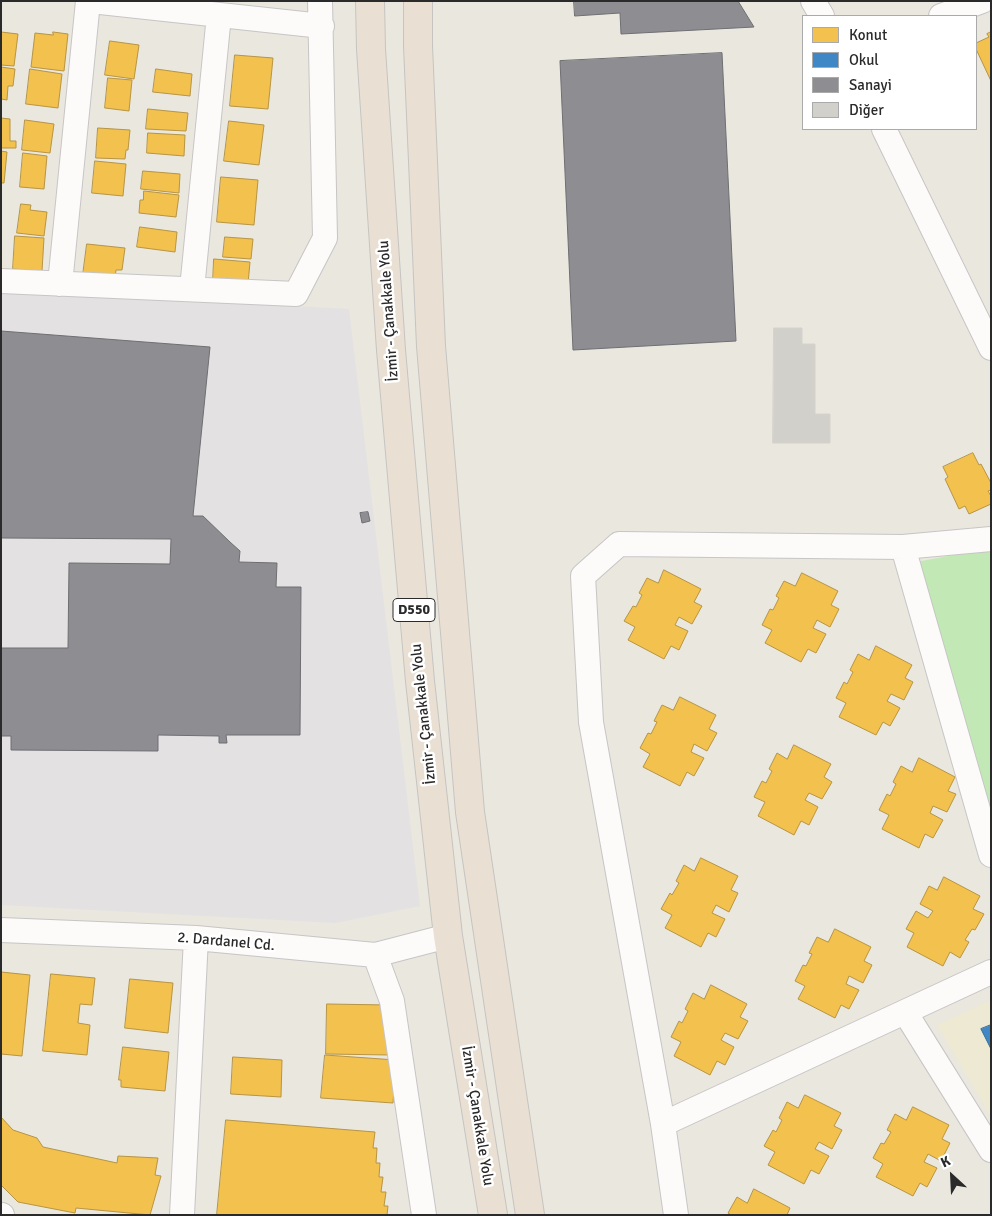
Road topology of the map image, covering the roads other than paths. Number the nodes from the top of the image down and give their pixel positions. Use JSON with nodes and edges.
{"nodes":[{"id":1,"x":89,"y":1,"type":"edge"},
{"id":2,"x":320,"y":1,"type":"edge"},
{"id":3,"x":370,"y":1,"type":"edge"},
{"id":4,"x":418,"y":1,"type":"edge"},
{"id":5,"x":813,"y":1,"type":"edge"},
{"id":6,"x":982,"y":1,"type":"edge"},
{"id":7,"x":219,"y":15,"type":"junction"},
{"id":8,"x":821,"y":15,"type":"edge"},
{"id":9,"x":944,"y":15,"type":"edge"},
{"id":10,"x":322,"y":26,"type":"junction"},
{"id":11,"x":884,"y":130,"type":"edge"},
{"id":12,"x":1,"y":281,"type":"edge"},
{"id":13,"x":60,"y":284,"type":"junction"},
{"id":14,"x":192,"y":289,"type":"junction"},
{"id":15,"x":991,"y":348,"type":"edge"},
{"id":16,"x":991,"y":538,"type":"edge"},
{"id":17,"x":903,"y":546,"type":"junction"},
{"id":18,"x":991,"y":855,"type":"edge"},
{"id":19,"x":1,"y":930,"type":"edge"},
{"id":20,"x":448,"y":936,"type":"junction"},
{"id":21,"x":196,"y":938,"type":"junction"},
{"id":22,"x":375,"y":955,"type":"junction"},
{"id":23,"x":991,"y":972,"type":"edge"},
{"id":24,"x":905,"y":1012,"type":"junction"},
{"id":25,"x":663,"y":1124,"type":"junction"},
{"id":26,"x":991,"y":1150,"type":"edge"},
{"id":27,"x":182,"y":1215,"type":"edge"},
{"id":28,"x":424,"y":1215,"type":"edge"},
{"id":29,"x":493,"y":1215,"type":"edge"},
{"id":30,"x":530,"y":1215,"type":"edge"},
{"id":31,"x":676,"y":1215,"type":"edge"}],
"edges":[{"from":1,"to":7,"type":"street"},
{"from":1,"to":13,"type":"street"},
{"from":2,"to":10,"type":"street"},
{"from":3,"to":20,"type":"highway","name":"İzmir - Çanakkale Yolu","number":"D550"},
{"from":4,"to":30,"type":"highway","number":"D550"},
{"from":5,"to":8,"type":"street"},
{"from":6,"to":9,"type":"street"},
{"from":7,"to":10,"type":"street"},
{"from":7,"to":14,"type":"street"},
{"from":10,"to":14,"type":"street"},
{"from":11,"to":15,"type":"street"},
{"from":12,"to":13,"type":"street"},
{"from":13,"to":14,"type":"street"},
{"from":16,"to":17,"type":"street"},
{"from":17,"to":18,"type":"street"},
{"from":17,"to":25,"type":"street"},
{"from":19,"to":21,"type":"street","name":"2. Dardanel Cd."},
{"from":20,"to":22,"type":"street","name":"2. Dardanel Cd."},
{"from":20,"to":29,"type":"highway","name":"İzmir - Çanakkale Yolu","number":"D550"},
{"from":21,"to":22,"type":"street","name":"2. Dardanel Cd."},
{"from":21,"to":27,"type":"street"},
{"from":22,"to":28,"type":"street"},
{"from":23,"to":24,"type":"street"},
{"from":24,"to":25,"type":"street"},
{"from":24,"to":26,"type":"street"},
{"from":25,"to":31,"type":"street"}]}
